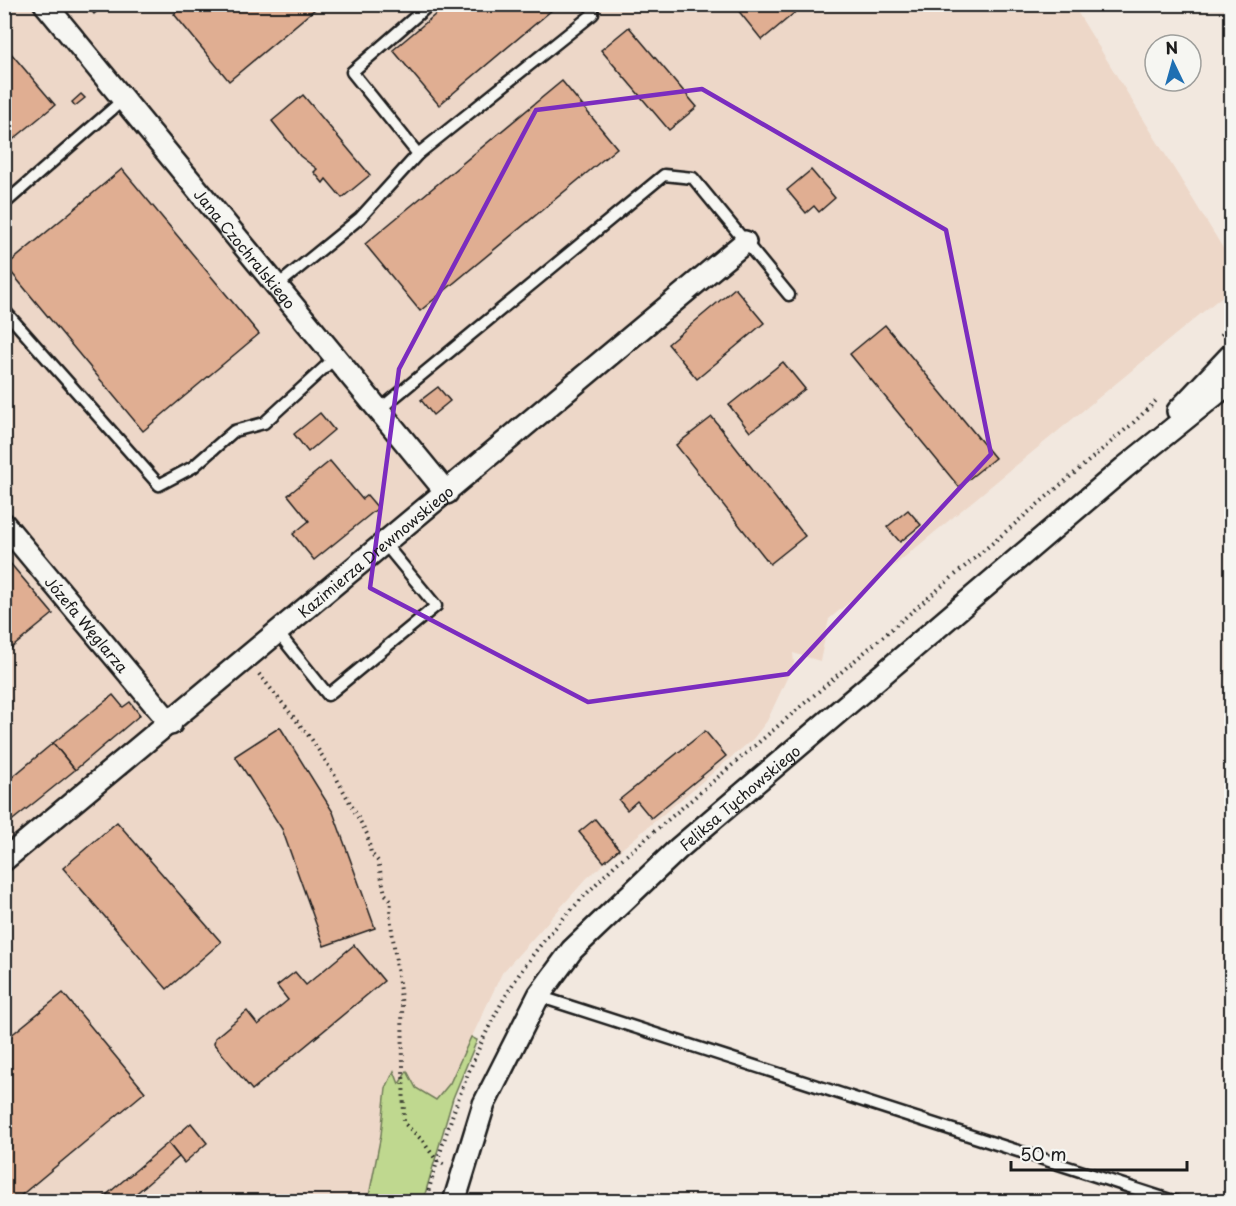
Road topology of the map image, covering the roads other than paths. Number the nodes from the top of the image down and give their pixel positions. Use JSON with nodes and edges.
{"nodes":[{"id":1,"x":45,"y":4,"type":"edge"},
{"id":2,"x":430,"y":4,"type":"edge"},
{"id":3,"x":591,"y":4,"type":"edge"},
{"id":4,"x":124,"y":99,"type":"junction"},
{"id":5,"x":418,"y":154,"type":"junction"},
{"id":6,"x":4,"y":204,"type":"edge"},
{"id":7,"x":745,"y":242,"type":"junction"},
{"id":8,"x":278,"y":285,"type":"junction"},
{"id":9,"x":789,"y":295,"type":"dead end"},
{"id":10,"x":4,"y":310,"type":"edge"},
{"id":11,"x":1232,"y":354,"type":"edge"},
{"id":12,"x":336,"y":357,"type":"junction"},
{"id":13,"x":1232,"y":381,"type":"edge"},
{"id":14,"x":379,"y":410,"type":"junction"},
{"id":15,"x":1124,"y":468,"type":"junction"},
{"id":16,"x":447,"y":493,"type":"junction"},
{"id":17,"x":4,"y":524,"type":"edge"},
{"id":18,"x":385,"y":544,"type":"junction"},
{"id":19,"x":279,"y":634,"type":"junction"},
{"id":20,"x":171,"y":724,"type":"junction"},
{"id":21,"x":4,"y":860,"type":"edge"},
{"id":22,"x":538,"y":996,"type":"junction"},
{"id":23,"x":454,"y":1202,"type":"edge"},
{"id":24,"x":1176,"y":1202,"type":"edge"}],
"edges":[{"from":1,"to":4,"type":"street","name":"Jana Czochralskiego"},
{"from":2,"to":5,"type":"lane"},
{"from":3,"to":5,"type":"lane"},
{"from":4,"to":6,"type":"lane"},
{"from":4,"to":8,"type":"street","name":"Jana Czochralskiego"},
{"from":5,"to":8,"type":"lane"},
{"from":7,"to":9,"type":"lane"},
{"from":7,"to":14,"type":"lane"},
{"from":7,"to":16,"type":"street","name":"Kazimierza Drewnowskiego"},
{"from":8,"to":12,"type":"street","name":"Jana Czochralskiego"},
{"from":10,"to":12,"type":"lane"},
{"from":11,"to":15,"type":"street","name":"Feliksa Tychowskiego"},
{"from":12,"to":14,"type":"street","name":"Jana Czochralskiego"},
{"from":13,"to":15,"type":"street","name":"Feliksa Tychowskiego"},
{"from":14,"to":16,"type":"street","name":"Jana Czochralskiego"},
{"from":15,"to":22,"type":"street","name":"Feliksa Tychowskiego"},
{"from":16,"to":18,"type":"street","name":"Kazimierza Drewnowskiego"},
{"from":17,"to":20,"type":"street","name":"Józefa Węglarza"},
{"from":18,"to":19,"type":"street","name":"Kazimierza Drewnowskiego"},
{"from":18,"to":19,"type":"lane"},
{"from":19,"to":20,"type":"street","name":"Kazimierza Drewnowskiego"},
{"from":20,"to":21,"type":"street","name":"Kazimierza Drewnowskiego"},
{"from":22,"to":23,"type":"street","name":"Feliksa Tychowskiego"},
{"from":22,"to":24,"type":"lane"}]}
